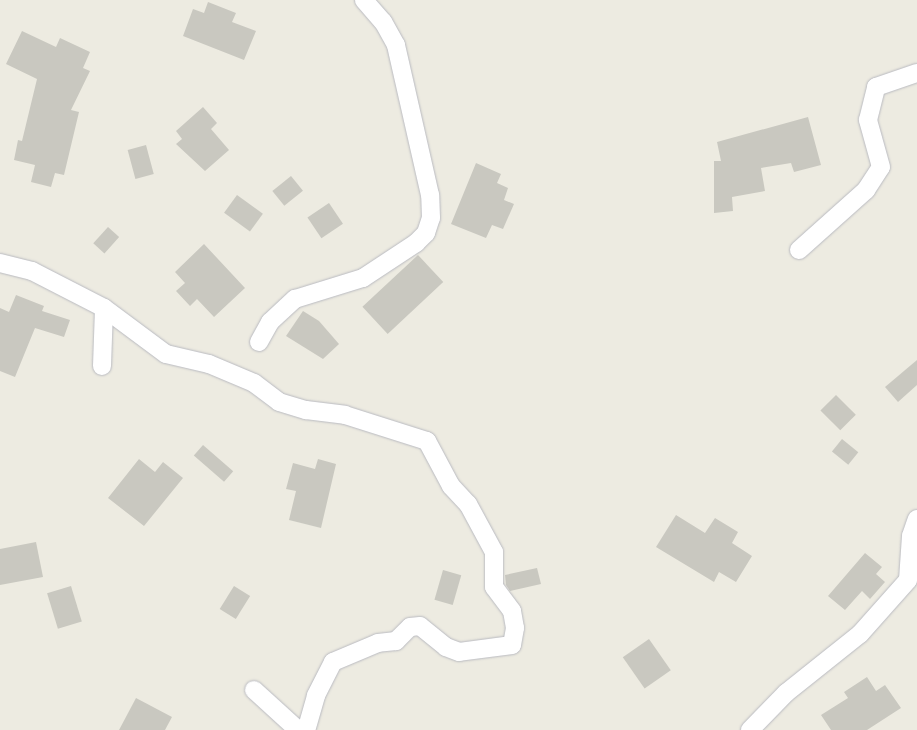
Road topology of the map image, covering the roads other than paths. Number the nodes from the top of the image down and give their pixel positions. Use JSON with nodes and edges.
{"nodes":[{"id":1,"x":364,"y":0,"type":"edge"},
{"id":2,"x":917,"y":72,"type":"edge"},
{"id":3,"x":798,"y":250,"type":"dead end"},
{"id":4,"x":0,"y":263,"type":"edge"},
{"id":5,"x":104,"y":308,"type":"junction"},
{"id":6,"x":259,"y":342,"type":"dead end"},
{"id":7,"x":102,"y":366,"type":"dead end"},
{"id":8,"x":917,"y":519,"type":"edge"},
{"id":9,"x":254,"y":690,"type":"dead end"},
{"id":10,"x":298,"y":730,"type":"edge"},
{"id":11,"x":306,"y":730,"type":"edge"},
{"id":12,"x":750,"y":730,"type":"edge"}],
"edges":[{"from":1,"to":6,"type":"street"},
{"from":2,"to":3,"type":"street"},
{"from":4,"to":5,"type":"street"},
{"from":5,"to":7,"type":"street"},
{"from":5,"to":11,"type":"street"},
{"from":8,"to":12,"type":"street"},
{"from":9,"to":10,"type":"street"}]}
